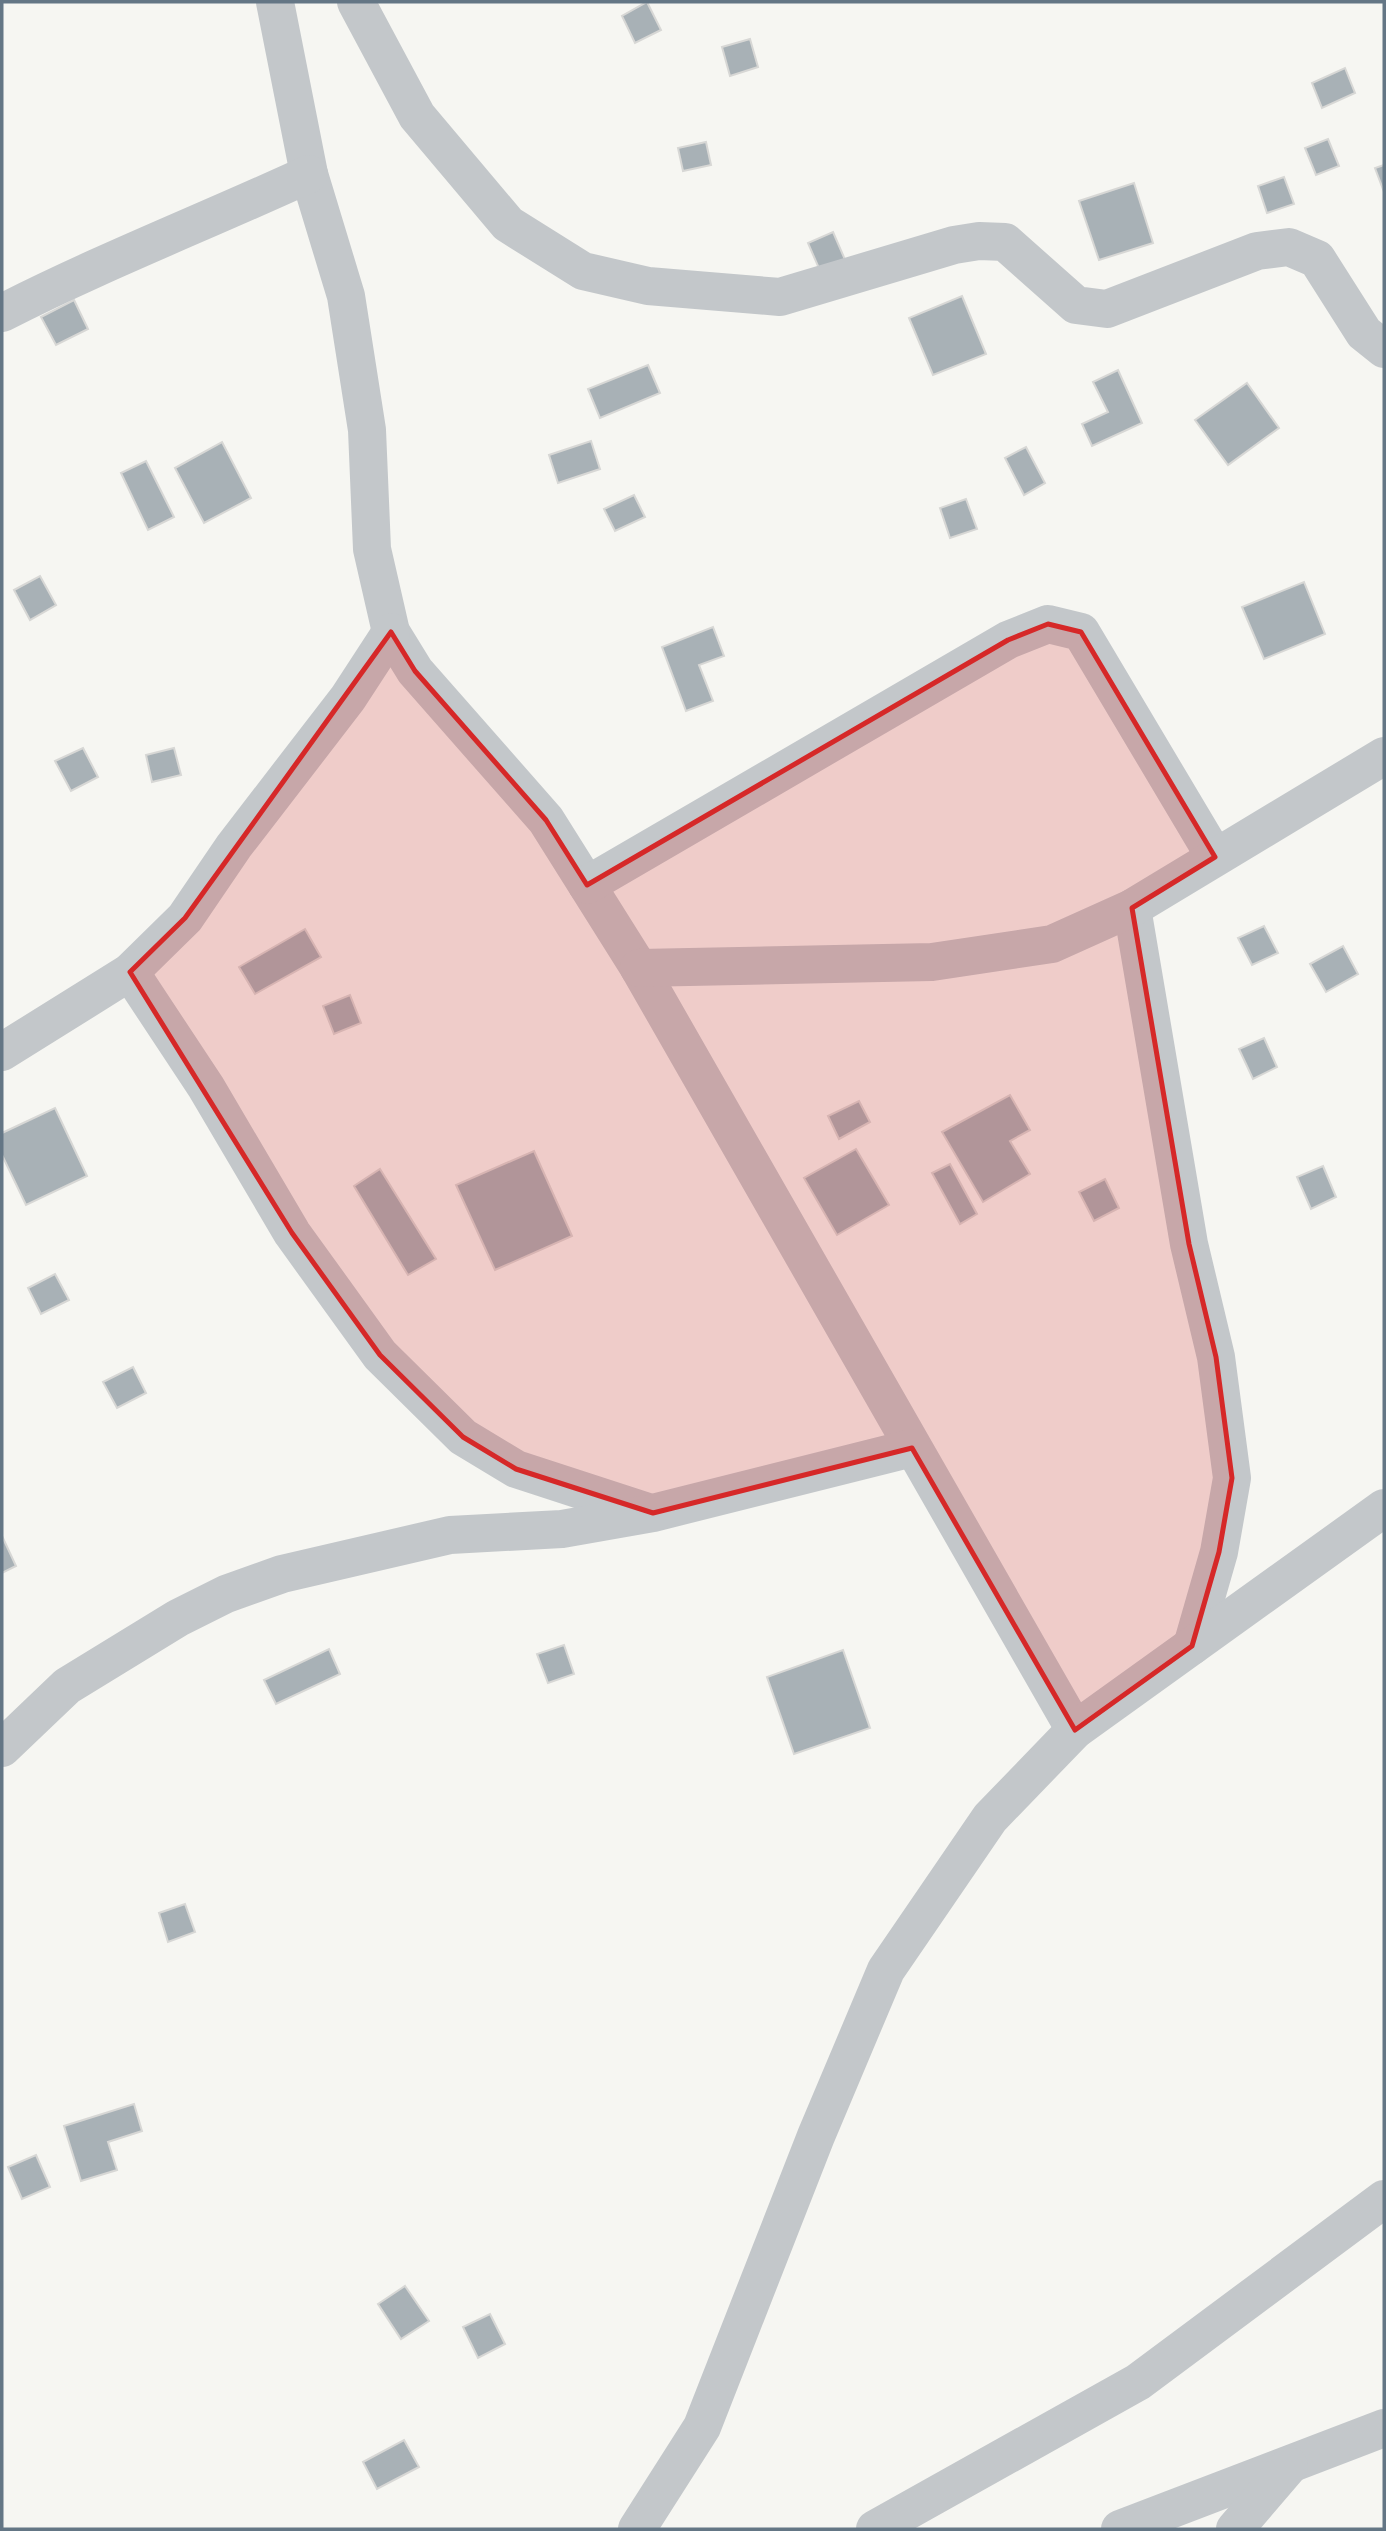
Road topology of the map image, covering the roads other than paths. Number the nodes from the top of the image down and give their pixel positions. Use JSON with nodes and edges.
{"nodes":[{"id":1,"x":275,"y":2,"type":"edge"},
{"id":2,"x":356,"y":2,"type":"edge"},
{"id":3,"x":309,"y":174,"type":"junction"},
{"id":4,"x":2,"y":313,"type":"edge"},
{"id":5,"x":1384,"y":349,"type":"edge"},
{"id":6,"x":391,"y":632,"type":"junction"},
{"id":7,"x":1384,"y":756,"type":"edge"},
{"id":8,"x":1215,"y":857,"type":"junction"},
{"id":9,"x":587,"y":885,"type":"junction"},
{"id":10,"x":1132,"y":908,"type":"junction"},
{"id":11,"x":639,"y":968,"type":"junction"},
{"id":12,"x":130,"y":972,"type":"junction"},
{"id":13,"x":2,"y":1052,"type":"edge"},
{"id":14,"x":912,"y":1448,"type":"junction"},
{"id":15,"x":1384,"y":1508,"type":"edge"},
{"id":16,"x":653,"y":1513,"type":"junction"},
{"id":17,"x":1192,"y":1646,"type":"junction"},
{"id":18,"x":1075,"y":1731,"type":"junction"},
{"id":19,"x":2,"y":1748,"type":"edge"},
{"id":20,"x":1384,"y":2199,"type":"edge"},
{"id":21,"x":1384,"y":2428,"type":"edge"},
{"id":22,"x":1293,"y":2461,"type":"junction"},
{"id":23,"x":638,"y":2529,"type":"edge"},
{"id":24,"x":875,"y":2529,"type":"edge"},
{"id":25,"x":1120,"y":2529,"type":"edge"},
{"id":26,"x":1235,"y":2529,"type":"edge"}],
"edges":[{"from":1,"to":3,"type":"street"},
{"from":2,"to":5,"type":"street"},
{"from":3,"to":4,"type":"street"},
{"from":3,"to":6,"type":"street"},
{"from":6,"to":9,"type":"street"},
{"from":6,"to":12,"type":"street"},
{"from":7,"to":8,"type":"street"},
{"from":8,"to":9,"type":"street"},
{"from":8,"to":10,"type":"street"},
{"from":9,"to":11,"type":"street"},
{"from":10,"to":11,"type":"street"},
{"from":10,"to":17,"type":"street"},
{"from":11,"to":14,"type":"street"},
{"from":12,"to":13,"type":"street"},
{"from":12,"to":16,"type":"street"},
{"from":14,"to":16,"type":"street"},
{"from":14,"to":18,"type":"street"},
{"from":15,"to":17,"type":"street"},
{"from":16,"to":19,"type":"street"},
{"from":17,"to":18,"type":"street"},
{"from":18,"to":23,"type":"street"},
{"from":20,"to":24,"type":"street"},
{"from":21,"to":22,"type":"street"},
{"from":22,"to":25,"type":"street"},
{"from":22,"to":26,"type":"street"}]}
